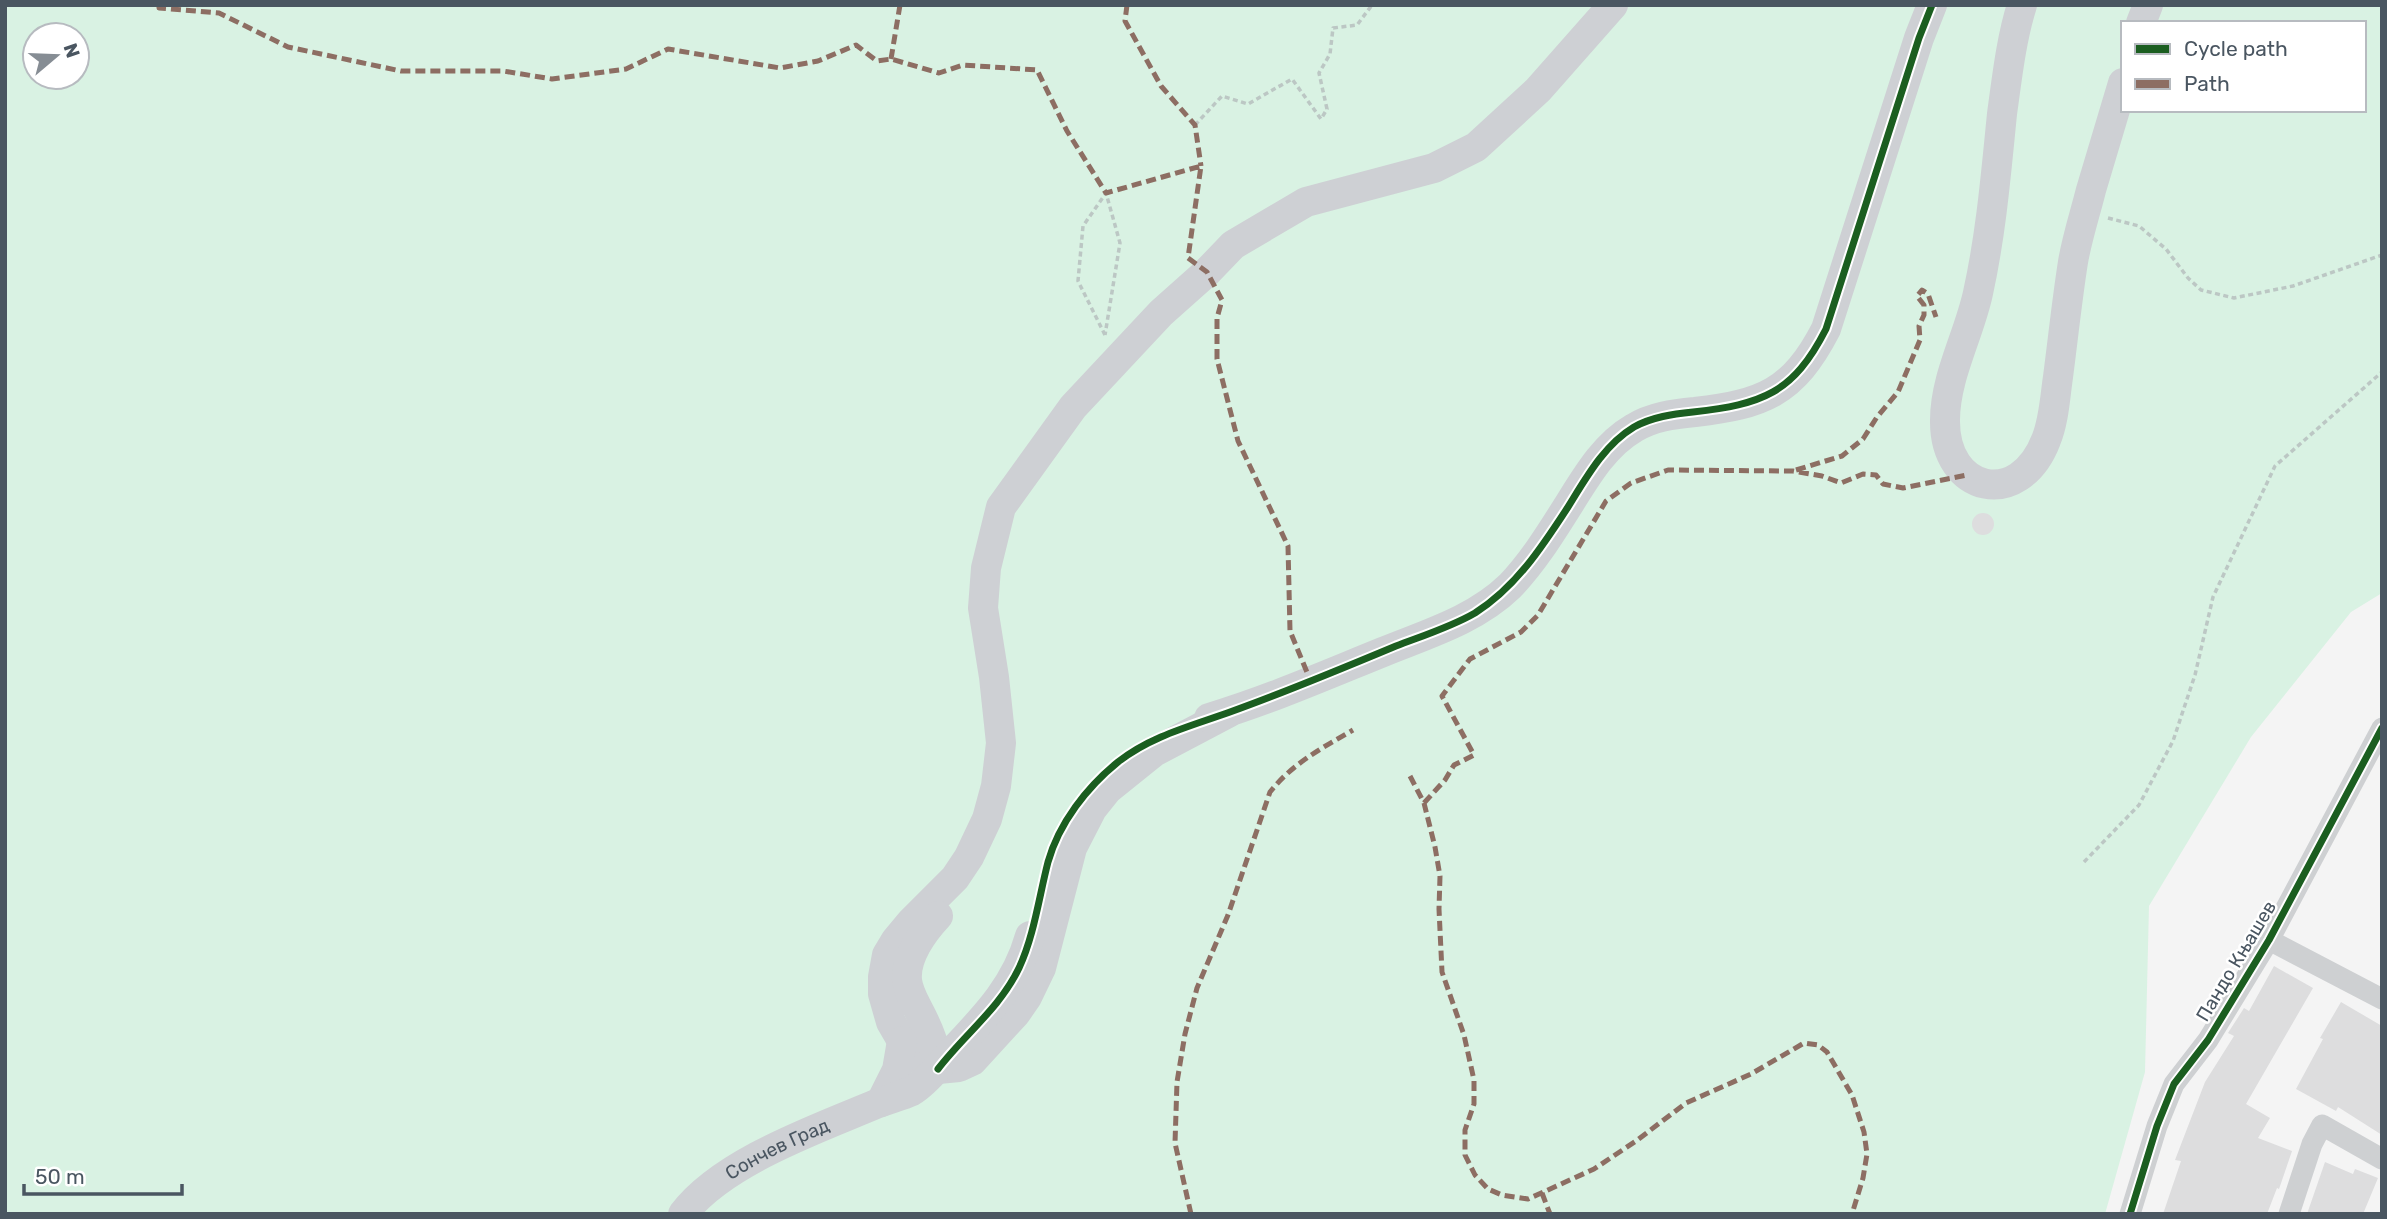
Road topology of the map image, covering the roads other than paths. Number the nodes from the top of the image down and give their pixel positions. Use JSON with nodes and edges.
{"nodes":[{"id":1,"x":1613,"y":5,"type":"edge"},
{"id":2,"x":1932,"y":5,"type":"edge"},
{"id":3,"x":2022,"y":5,"type":"edge"},
{"id":4,"x":2121,"y":90,"type":"edge"},
{"id":5,"x":986,"y":568,"type":"junction"},
{"id":6,"x":1228,"y":713,"type":"junction"},
{"id":7,"x":2382,"y":728,"type":"edge"},
{"id":8,"x":2269,"y":940,"type":"junction"},
{"id":9,"x":2382,"y":999,"type":"edge"},
{"id":10,"x":915,"y":1002,"type":"junction"},
{"id":11,"x":984,"y":1016,"type":"junction"},
{"id":12,"x":902,"y":1041,"type":"junction"},
{"id":13,"x":938,"y":1069,"type":"junction"},
{"id":14,"x":881,"y":1102,"type":"junction"},
{"id":15,"x":2382,"y":1159,"type":"edge"},
{"id":16,"x":683,"y":1214,"type":"edge"},
{"id":17,"x":2130,"y":1214,"type":"edge"},
{"id":18,"x":2289,"y":1214,"type":"edge"}],
"edges":[{"from":1,"to":5,"type":"street"},
{"from":2,"to":6,"type":"street"},
{"from":3,"to":4,"type":"street"},
{"from":5,"to":10,"type":"street"},
{"from":5,"to":12,"type":"street"},
{"from":6,"to":11,"type":"street"},
{"from":6,"to":13,"type":"street"},
{"from":7,"to":8,"type":"street","name":"Пандо Књашев"},
{"from":8,"to":9,"type":"street"},
{"from":8,"to":17,"type":"street","name":"Пандо Књашев"},
{"from":10,"to":11,"type":"street"},
{"from":10,"to":13,"type":"street"},
{"from":11,"to":13,"type":"street"},
{"from":12,"to":13,"type":"street"},
{"from":12,"to":14,"type":"street"},
{"from":13,"to":14,"type":"street","name":"Сончев Град"},
{"from":14,"to":16,"type":"street","name":"Сончев Град"},
{"from":15,"to":18,"type":"street"}]}
